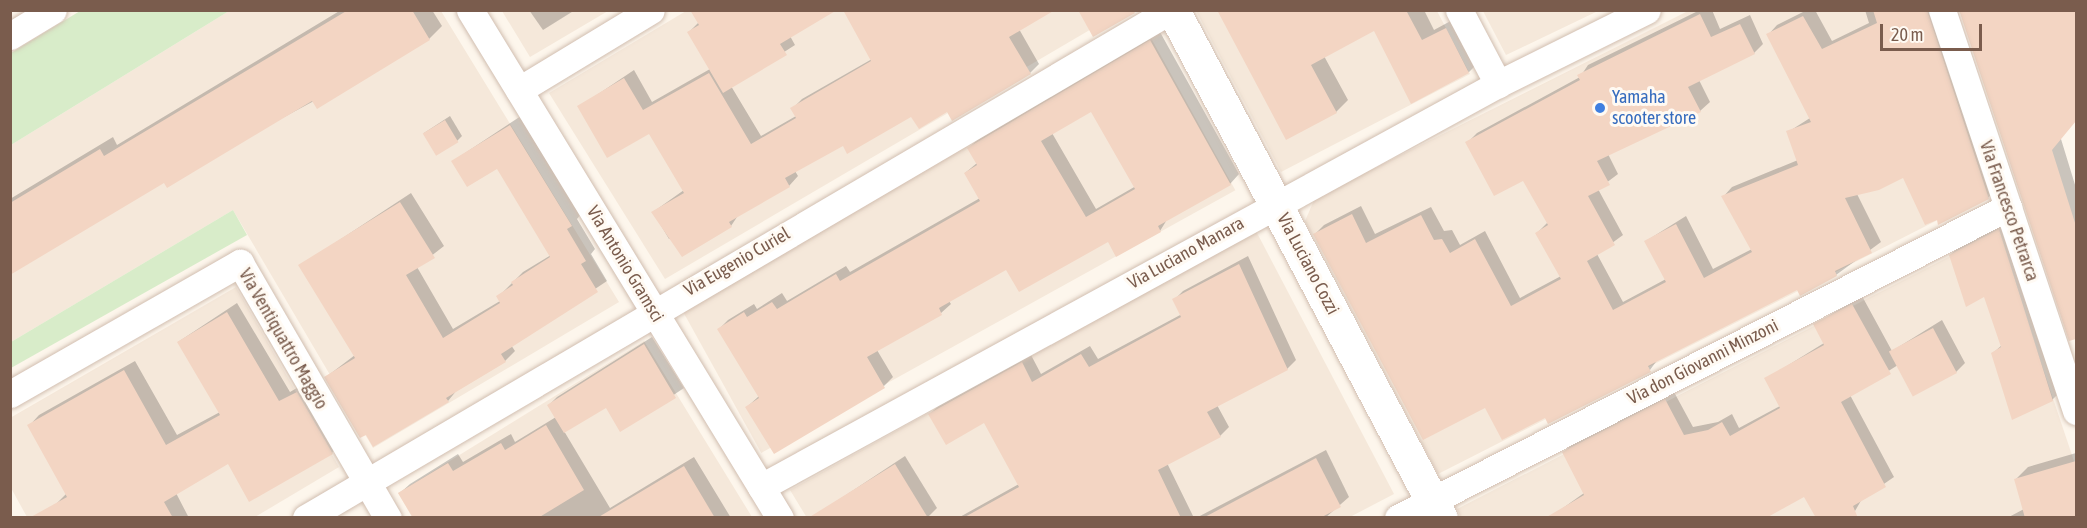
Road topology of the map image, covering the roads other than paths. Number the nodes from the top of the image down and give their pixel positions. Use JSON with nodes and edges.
{"nodes":[{"id":1,"x":53,"y":10,"type":"edge"},
{"id":2,"x":470,"y":10,"type":"edge"},
{"id":3,"x":651,"y":10,"type":"edge"},
{"id":4,"x":1172,"y":10,"type":"edge"},
{"id":5,"x":1459,"y":10,"type":"edge"},
{"id":6,"x":1647,"y":10,"type":"edge"},
{"id":7,"x":1942,"y":10,"type":"edge"},
{"id":8,"x":10,"y":36,"type":"edge"},
{"id":9,"x":1498,"y":84,"type":"junction"},
{"id":10,"x":519,"y":90,"type":"junction"},
{"id":11,"x":1276,"y":204,"type":"junction"},
{"id":12,"x":2008,"y":207,"type":"junction"},
{"id":13,"x":654,"y":311,"type":"junction"},
{"id":14,"x":10,"y":394,"type":"edge"},
{"id":15,"x":2076,"y":411,"type":"edge"},
{"id":16,"x":367,"y":482,"type":"junction"},
{"id":17,"x":761,"y":487,"type":"junction"},
{"id":18,"x":1437,"y":509,"type":"edge"},
{"id":19,"x":306,"y":518,"type":"edge"},
{"id":20,"x":388,"y":518,"type":"edge"},
{"id":21,"x":780,"y":518,"type":"edge"},
{"id":22,"x":1398,"y":518,"type":"edge"}],
"edges":[{"from":1,"to":8,"type":"street"},
{"from":2,"to":10,"type":"street","name":"Via Antonio Gramsci"},
{"from":3,"to":10,"type":"street"},
{"from":4,"to":11,"type":"street","name":"Via Luciano Cozzi"},
{"from":4,"to":13,"type":"street","name":"Via Eugenio Curiel"},
{"from":5,"to":9,"type":"street"},
{"from":6,"to":9,"type":"street","name":"Via Luciano Manara"},
{"from":7,"to":12,"type":"street","name":"Via Francesco Petrarca"},
{"from":9,"to":11,"type":"street","name":"Via Luciano Manara"},
{"from":10,"to":13,"type":"street","name":"Via Antonio Gramsci"},
{"from":11,"to":17,"type":"street","name":"Via Luciano Manara"},
{"from":11,"to":18,"type":"street","name":"Via Luciano Cozzi"},
{"from":12,"to":15,"type":"street","name":"Via Francesco Petrarca"},
{"from":12,"to":18,"type":"street","name":"Via don Giovanni Minzoni"},
{"from":13,"to":16,"type":"street","name":"Via Eugenio Curiel"},
{"from":13,"to":17,"type":"street","name":"Via Antonio Gramsci"},
{"from":14,"to":16,"type":"street","name":"Via Ventiquattro Maggio"},
{"from":16,"to":19,"type":"street","name":"Via Eugenio Curiel"},
{"from":16,"to":20,"type":"street","name":"Via Ventiquattro Maggio"},
{"from":17,"to":21,"type":"street","name":"Via Antonio Gramsci"},
{"from":18,"to":22,"type":"street","name":"Via don Giovanni Minzoni"}]}
